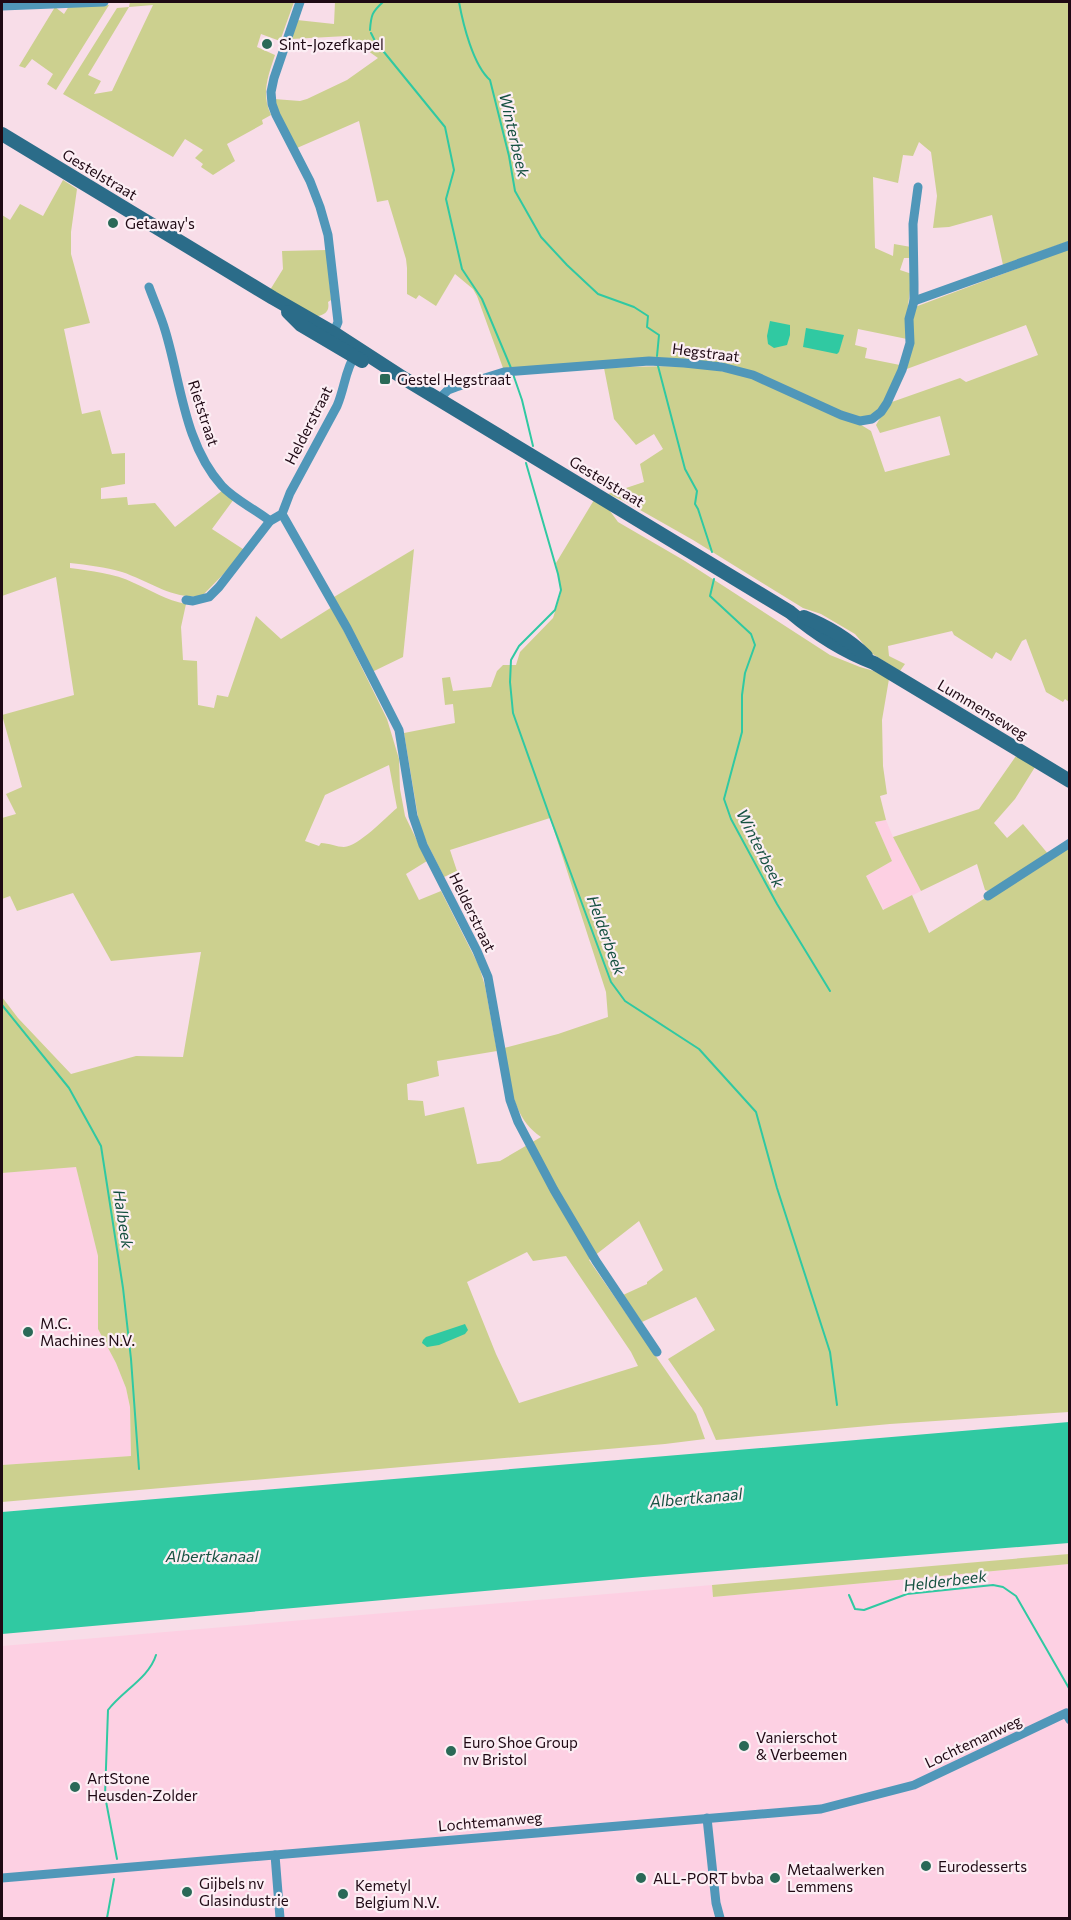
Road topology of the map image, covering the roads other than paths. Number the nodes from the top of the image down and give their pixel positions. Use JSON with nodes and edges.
{"nodes":[{"id":1,"x":104,"y":2,"type":"edge"},
{"id":2,"x":300,"y":2,"type":"edge"},
{"id":3,"x":2,"y":6,"type":"edge"},
{"id":4,"x":2,"y":134,"type":"edge"},
{"id":5,"x":918,"y":187,"type":"dead end"},
{"id":6,"x":1070,"y":245,"type":"edge"},
{"id":7,"x":149,"y":287,"type":"dead end"},
{"id":8,"x":914,"y":301,"type":"junction"},
{"id":9,"x":332,"y":337,"type":"junction"},
{"id":10,"x":357,"y":353,"type":"junction"},
{"id":11,"x":439,"y":399,"type":"junction"},
{"id":12,"x":282,"y":514,"type":"junction"},
{"id":13,"x":270,"y":521,"type":"junction"},
{"id":14,"x":186,"y":600,"type":"dead end"},
{"id":15,"x":877,"y":664,"type":"joint"},
{"id":16,"x":1070,"y":781,"type":"edge"},
{"id":17,"x":1070,"y":843,"type":"edge"},
{"id":18,"x":988,"y":896,"type":"dead end"},
{"id":19,"x":657,"y":1352,"type":"dead end"},
{"id":20,"x":1070,"y":1720,"type":"edge"},
{"id":21,"x":707,"y":1818,"type":"junction"},
{"id":22,"x":275,"y":1855,"type":"junction"},
{"id":23,"x":2,"y":1878,"type":"edge"},
{"id":24,"x":280,"y":1918,"type":"edge"},
{"id":25,"x":720,"y":1918,"type":"edge"}],
"edges":[{"from":1,"to":3,"type":"street"},
{"from":2,"to":9,"type":"street"},
{"from":4,"to":9,"type":"main road","name":"Gestelstraat"},
{"from":5,"to":8,"type":"street","name":"Hegstraat"},
{"from":6,"to":8,"type":"street"},
{"from":7,"to":13,"type":"street","name":"Rietstraat"},
{"from":8,"to":11,"type":"street","name":"Hegstraat"},
{"from":9,"to":10,"type":"main road","name":"Gestelstraat"},
{"from":10,"to":11,"type":"main road","name":"Gestelstraat"},
{"from":10,"to":12,"type":"street","name":"Helderstraat"},
{"from":11,"to":15,"type":"main road","name":"Gestelstraat"},
{"from":12,"to":13,"type":"street"},
{"from":12,"to":19,"type":"street","name":"Helderstraat"},
{"from":13,"to":14,"type":"street"},
{"from":15,"to":16,"type":"main road","name":"Lummenseweg"},
{"from":17,"to":18,"type":"street"},
{"from":20,"to":21,"type":"street","name":"Lochtemanweg"},
{"from":21,"to":22,"type":"street","name":"Lochtemanweg"},
{"from":21,"to":25,"type":"street"},
{"from":22,"to":23,"type":"street","name":"Lochtemanweg"},
{"from":22,"to":24,"type":"street"}]}
